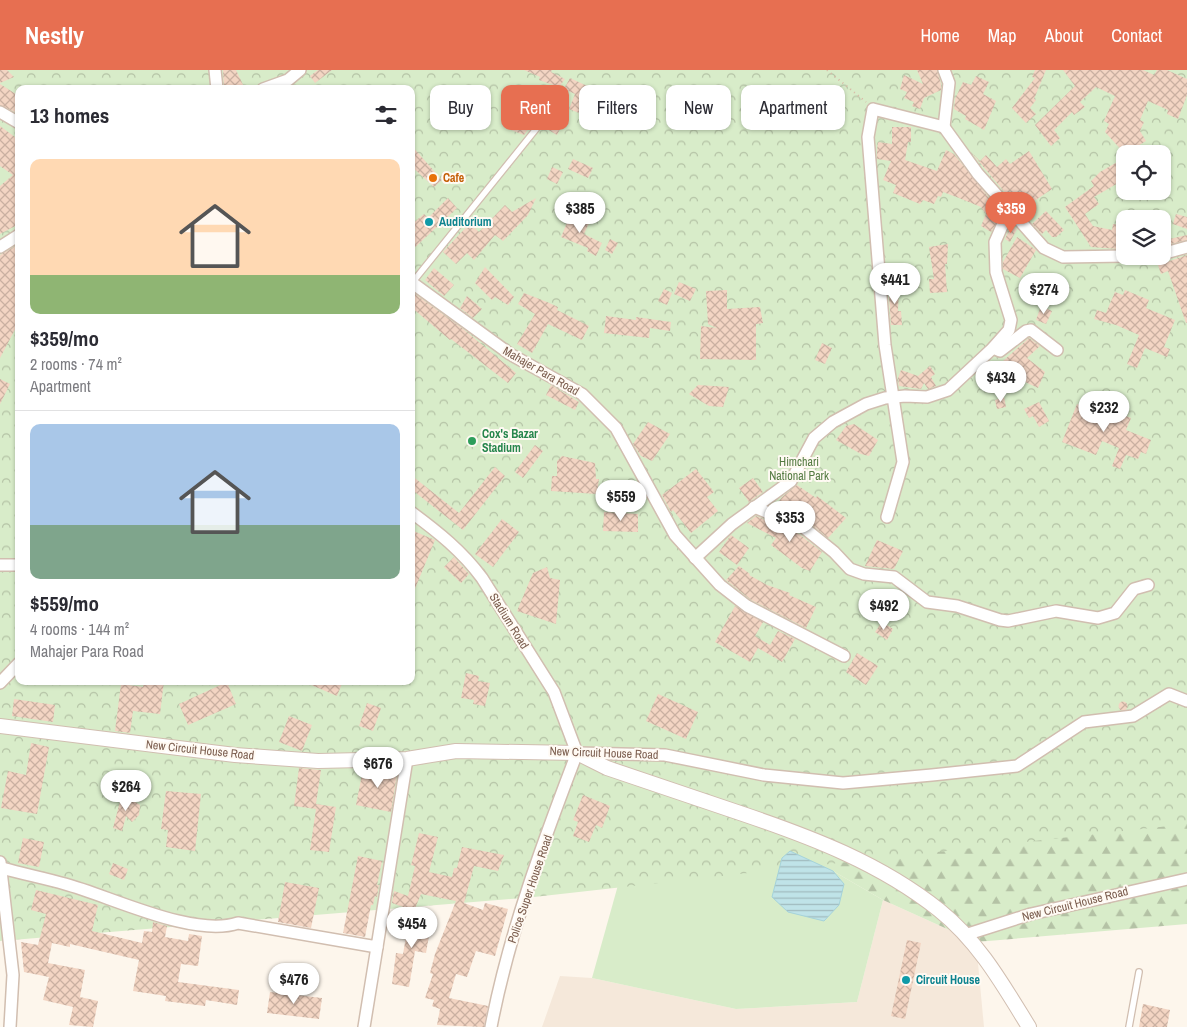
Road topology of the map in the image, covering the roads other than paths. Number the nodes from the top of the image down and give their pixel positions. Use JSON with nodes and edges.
{"nodes":[{"id":1,"x":215,"y":70,"type":"edge"},
{"id":2,"x":300,"y":70,"type":"edge"},
{"id":3,"x":944,"y":70,"type":"edge"},
{"id":4,"x":217,"y":85,"type":"edge"},
{"id":5,"x":274,"y":85,"type":"edge"},
{"id":6,"x":0,"y":112,"type":"edge"},
{"id":7,"x":15,"y":121,"type":"edge"},
{"id":8,"x":944,"y":127,"type":"junction"},
{"id":9,"x":535,"y":130,"type":"edge"},
{"id":10,"x":1013,"y":212,"type":"junction"},
{"id":11,"x":15,"y":238,"type":"edge"},
{"id":12,"x":0,"y":247,"type":"edge"},
{"id":13,"x":1187,"y":247,"type":"edge"},
{"id":14,"x":1171,"y":251,"type":"edge"},
{"id":15,"x":1116,"y":256,"type":"edge"},
{"id":16,"x":415,"y":278,"type":"edge"},
{"id":17,"x":415,"y":284,"type":"edge"},
{"id":18,"x":993,"y":348,"type":"junction"},
{"id":19,"x":1057,"y":350,"type":"dead end"},
{"id":20,"x":893,"y":396,"type":"junction"},
{"id":21,"x":754,"y":507,"type":"junction"},
{"id":22,"x":415,"y":515,"type":"edge"},
{"id":23,"x":887,"y":517,"type":"dead end"},
{"id":24,"x":696,"y":558,"type":"junction"},
{"id":25,"x":0,"y":565,"type":"edge"},
{"id":26,"x":15,"y":565,"type":"edge"},
{"id":27,"x":1148,"y":585,"type":"dead end"},
{"id":28,"x":844,"y":656,"type":"dead end"},
{"id":29,"x":15,"y":667,"type":"edge"},
{"id":30,"x":0,"y":683,"type":"edge"},
{"id":31,"x":1187,"y":701,"type":"edge"},
{"id":32,"x":0,"y":726,"type":"edge"},
{"id":33,"x":577,"y":753,"type":"junction"},
{"id":34,"x":407,"y":759,"type":"junction"},
{"id":35,"x":1,"y":871,"type":"edge"},
{"id":36,"x":1187,"y":879,"type":"edge"},
{"id":37,"x":965,"y":935,"type":"junction"},
{"id":38,"x":377,"y":947,"type":"junction"},
{"id":39,"x":1139,"y":972,"type":"dead end"},
{"id":40,"x":10,"y":1027,"type":"edge"},
{"id":41,"x":364,"y":1027,"type":"edge"},
{"id":42,"x":491,"y":1027,"type":"edge"},
{"id":43,"x":1029,"y":1027,"type":"edge"},
{"id":44,"x":1129,"y":1027,"type":"edge"}],
"edges":[{"from":1,"to":4,"type":"street"},
{"from":2,"to":5,"type":"street"},
{"from":3,"to":8,"type":"street"},
{"from":6,"to":7,"type":"street"},
{"from":8,"to":10,"type":"street"},
{"from":8,"to":20,"type":"street"},
{"from":9,"to":16,"type":"lane"},
{"from":10,"to":15,"type":"street"},
{"from":10,"to":18,"type":"street"},
{"from":11,"to":12,"type":"street"},
{"from":13,"to":14,"type":"street"},
{"from":17,"to":24,"type":"street","name":"Mahajer Para Road"},
{"from":18,"to":19,"type":"street"},
{"from":18,"to":20,"type":"street"},
{"from":20,"to":21,"type":"street"},
{"from":20,"to":23,"type":"street"},
{"from":21,"to":24,"type":"street"},
{"from":21,"to":27,"type":"street"},
{"from":22,"to":33,"type":"street","name":"Stadium Road"},
{"from":24,"to":28,"type":"street","name":"Mahajer Para Road"},
{"from":25,"to":26,"type":"street"},
{"from":29,"to":30,"type":"street"},
{"from":31,"to":33,"type":"street","name":"New Circuit House Road"},
{"from":32,"to":34,"type":"street","name":"New Circuit House Road"},
{"from":33,"to":34,"type":"street","name":"New Circuit House Road"},
{"from":33,"to":37,"type":"street"},
{"from":33,"to":42,"type":"street","name":"Police Super House Road"},
{"from":34,"to":38,"type":"street"},
{"from":35,"to":38,"type":"street"},
{"from":35,"to":40,"type":"street"},
{"from":36,"to":37,"type":"street","name":"New Circuit House Road"},
{"from":37,"to":43,"type":"street"},
{"from":38,"to":41,"type":"street"},
{"from":39,"to":44,"type":"lane"}]}
